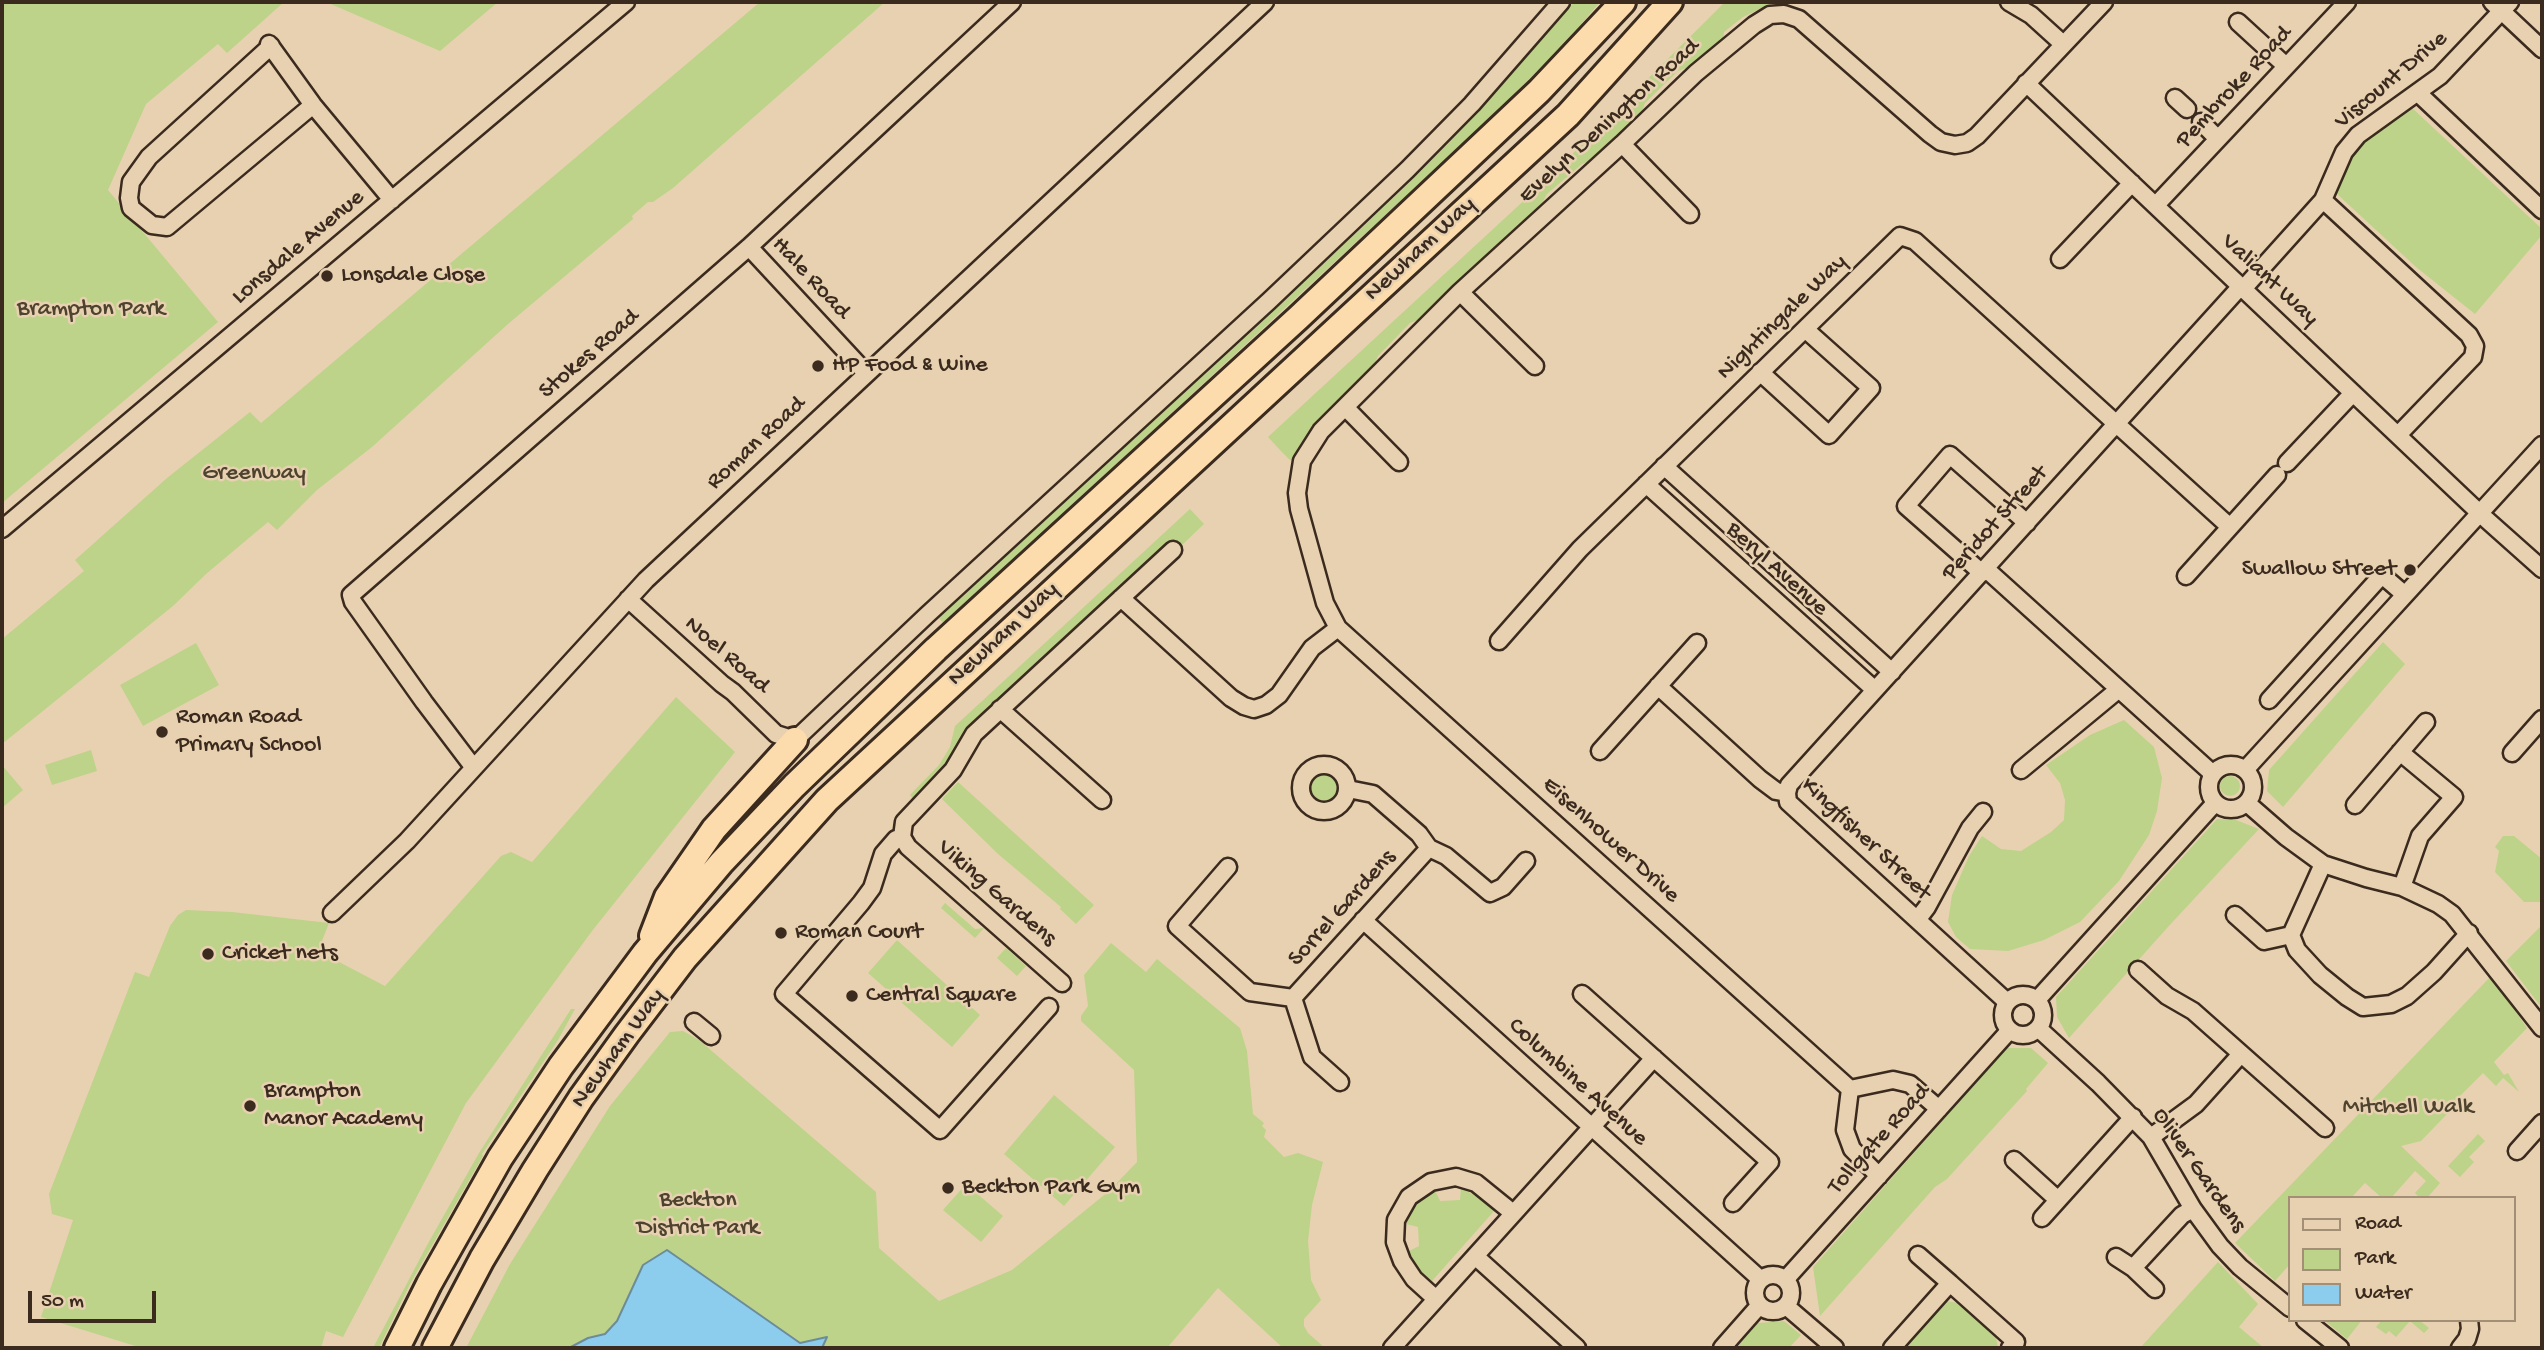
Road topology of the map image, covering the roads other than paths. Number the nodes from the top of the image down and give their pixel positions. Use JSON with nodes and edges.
{"nodes":[{"id":1,"x":626,"y":2,"type":"edge"},
{"id":2,"x":1012,"y":2,"type":"edge"},
{"id":3,"x":1265,"y":2,"type":"edge"},
{"id":4,"x":1561,"y":2,"type":"edge"},
{"id":5,"x":1623,"y":2,"type":"edge"},
{"id":6,"x":1670,"y":2,"type":"edge"},
{"id":7,"x":2009,"y":2,"type":"edge"},
{"id":8,"x":2104,"y":2,"type":"edge"},
{"id":9,"x":2347,"y":2,"type":"edge"},
{"id":10,"x":2501,"y":5,"type":"edge"},
{"id":11,"x":2238,"y":22,"type":"dead end"},
{"id":12,"x":2063,"y":44,"type":"junction"},
{"id":13,"x":2542,"y":49,"type":"edge"},
{"id":14,"x":2286,"y":66,"type":"junction"},
{"id":15,"x":2026,"y":83,"type":"junction"},
{"id":16,"x":2418,"y":93,"type":"junction"},
{"id":17,"x":2175,"y":98,"type":"dead end"},
{"id":18,"x":313,"y":105,"type":"junction"},
{"id":19,"x":2187,"y":109,"type":"dead end"},
{"id":20,"x":2201,"y":122,"type":"dead end"},
{"id":21,"x":2218,"y":138,"type":"junction"},
{"id":22,"x":1622,"y":145,"type":"junction"},
{"id":23,"x":2132,"y":183,"type":"junction"},
{"id":24,"x":392,"y":200,"type":"junction"},
{"id":25,"x":2323,"y":200,"type":"junction"},
{"id":26,"x":2156,"y":205,"type":"junction"},
{"id":27,"x":2542,"y":210,"type":"edge"},
{"id":28,"x":1690,"y":214,"type":"dead end"},
{"id":29,"x":749,"y":247,"type":"junction"},
{"id":30,"x":2060,"y":259,"type":"dead end"},
{"id":31,"x":2242,"y":287,"type":"junction"},
{"id":32,"x":1460,"y":292,"type":"junction"},
{"id":33,"x":1805,"y":329,"type":"junction"},
{"id":34,"x":1535,"y":366,"type":"dead end"},
{"id":35,"x":1760,"y":372,"type":"junction"},
{"id":36,"x":866,"y":373,"type":"junction"},
{"id":37,"x":2353,"y":393,"type":"junction"},
{"id":38,"x":1345,"y":407,"type":"junction"},
{"id":39,"x":2116,"y":424,"type":"junction"},
{"id":40,"x":2399,"y":435,"type":"junction"},
{"id":41,"x":2542,"y":445,"type":"edge"},
{"id":42,"x":1399,"y":462,"type":"dead end"},
{"id":43,"x":1664,"y":466,"type":"junction"},
{"id":44,"x":1646,"y":484,"type":"junction"},
{"id":45,"x":2479,"y":512,"type":"junction"},
{"id":46,"x":2027,"y":523,"type":"junction"},
{"id":47,"x":2230,"y":527,"type":"junction"},
{"id":48,"x":2,"y":529,"type":"edge"},
{"id":49,"x":1173,"y":550,"type":"dead end"},
{"id":50,"x":2542,"y":569,"type":"edge"},
{"id":51,"x":1984,"y":571,"type":"junction"},
{"id":52,"x":2186,"y":576,"type":"dead end"},
{"id":53,"x":2404,"y":594,"type":"junction"},
{"id":54,"x":1121,"y":598,"type":"junction"},
{"id":55,"x":628,"y":599,"type":"junction"},
{"id":56,"x":1338,"y":628,"type":"junction"},
{"id":57,"x":1499,"y":641,"type":"dead end"},
{"id":58,"x":1697,"y":643,"type":"dead end"},
{"id":59,"x":2302,"y":663,"type":"junction"},
{"id":60,"x":1892,"y":672,"type":"junction"},
{"id":61,"x":2325,"y":683,"type":"junction"},
{"id":62,"x":1658,"y":686,"type":"junction"},
{"id":63,"x":2119,"y":689,"type":"junction"},
{"id":64,"x":1875,"y":690,"type":"junction"},
{"id":65,"x":2269,"y":700,"type":"dead end"},
{"id":66,"x":1000,"y":709,"type":"junction"},
{"id":67,"x":2542,"y":719,"type":"edge"},
{"id":68,"x":2426,"y":722,"type":"dead end"},
{"id":69,"x":795,"y":740,"type":"junction"},
{"id":70,"x":1600,"y":751,"type":"dead end"},
{"id":71,"x":2400,"y":752,"type":"junction"},
{"id":72,"x":2512,"y":753,"type":"dead end"},
{"id":73,"x":474,"y":768,"type":"junction"},
{"id":74,"x":2021,"y":770,"type":"dead end"},
{"id":75,"x":2245,"y":770,"type":"junction"},
{"id":76,"x":2213,"y":774,"type":"junction"},
{"id":77,"x":1348,"y":789,"type":"dead end"},
{"id":78,"x":1787,"y":793,"type":"junction"},
{"id":79,"x":1102,"y":800,"type":"dead end"},
{"id":80,"x":2215,"y":803,"type":"junction"},
{"id":81,"x":2247,"y":803,"type":"junction"},
{"id":82,"x":2355,"y":806,"type":"dead end"},
{"id":83,"x":1983,"y":812,"type":"dead end"},
{"id":84,"x":902,"y":837,"type":"junction"},
{"id":85,"x":1429,"y":848,"type":"junction"},
{"id":86,"x":1526,"y":861,"type":"dead end"},
{"id":87,"x":2323,"y":864,"type":"junction"},
{"id":88,"x":1228,"y":867,"type":"dead end"},
{"id":89,"x":2402,"y":887,"type":"junction"},
{"id":90,"x":332,"y":913,"type":"dead end"},
{"id":91,"x":2235,"y":915,"type":"dead end"},
{"id":92,"x":1363,"y":920,"type":"junction"},
{"id":93,"x":1917,"y":920,"type":"junction"},
{"id":94,"x":2469,"y":933,"type":"junction"},
{"id":95,"x":2291,"y":935,"type":"junction"},
{"id":96,"x":645,"y":953,"type":"junction"},
{"id":97,"x":2138,"y":970,"type":"dead end"},
{"id":98,"x":1062,"y":983,"type":"dead end"},
{"id":99,"x":1582,"y":993,"type":"dead end"},
{"id":100,"x":1293,"y":998,"type":"junction"},
{"id":101,"x":2037,"y":1000,"type":"junction"},
{"id":102,"x":2007,"y":1002,"type":"junction"},
{"id":103,"x":1049,"y":1007,"type":"dead end"},
{"id":104,"x":694,"y":1022,"type":"dead end"},
{"id":105,"x":2542,"y":1028,"type":"edge"},
{"id":106,"x":2039,"y":1029,"type":"junction"},
{"id":107,"x":2009,"y":1031,"type":"junction"},
{"id":108,"x":711,"y":1036,"type":"dead end"},
{"id":109,"x":2241,"y":1054,"type":"junction"},
{"id":110,"x":1654,"y":1058,"type":"junction"},
{"id":111,"x":1340,"y":1082,"type":"dead end"},
{"id":112,"x":1850,"y":1089,"type":"junction"},
{"id":113,"x":1939,"y":1109,"type":"junction"},
{"id":114,"x":2133,"y":1117,"type":"junction"},
{"id":115,"x":2542,"y":1123,"type":"edge"},
{"id":116,"x":1591,"y":1127,"type":"junction"},
{"id":117,"x":2325,"y":1128,"type":"dead end"},
{"id":118,"x":2151,"y":1137,"type":"junction"},
{"id":119,"x":2517,"y":1151,"type":"dead end"},
{"id":120,"x":2014,"y":1160,"type":"dead end"},
{"id":121,"x":1879,"y":1176,"type":"junction"},
{"id":122,"x":2058,"y":1200,"type":"junction"},
{"id":123,"x":1732,"y":1203,"type":"dead end"},
{"id":124,"x":2193,"y":1209,"type":"junction"},
{"id":125,"x":1513,"y":1213,"type":"junction"},
{"id":126,"x":2042,"y":1218,"type":"dead end"},
{"id":127,"x":1918,"y":1255,"type":"dead end"},
{"id":128,"x":1475,"y":1256,"type":"junction"},
{"id":129,"x":2116,"y":1256,"type":"dead end"},
{"id":130,"x":2133,"y":1268,"type":"junction"},
{"id":131,"x":1760,"y":1279,"type":"junction"},
{"id":132,"x":1786,"y":1279,"type":"junction"},
{"id":133,"x":1950,"y":1283,"type":"junction"},
{"id":134,"x":2155,"y":1289,"type":"dead end"},
{"id":135,"x":1436,"y":1299,"type":"junction"},
{"id":136,"x":1759,"y":1306,"type":"junction"},
{"id":137,"x":1786,"y":1306,"type":"junction"},
{"id":138,"x":2288,"y":1306,"type":"edge"},
{"id":139,"x":2308,"y":1322,"type":"edge"},
{"id":140,"x":2469,"y":1322,"type":"edge"},
{"id":141,"x":2016,"y":1346,"type":"edge"},
{"id":142,"x":397,"y":1348,"type":"edge"},
{"id":143,"x":435,"y":1348,"type":"edge"},
{"id":144,"x":1392,"y":1348,"type":"edge"},
{"id":145,"x":1577,"y":1348,"type":"edge"},
{"id":146,"x":1722,"y":1348,"type":"edge"},
{"id":147,"x":1835,"y":1348,"type":"edge"},
{"id":148,"x":1892,"y":1348,"type":"edge"},
{"id":149,"x":2340,"y":1348,"type":"edge"},
{"id":150,"x":2460,"y":1348,"type":"edge"}],
"edges":[{"from":1,"to":24,"type":"street","name":"Lonsdale Avenue"},
{"from":2,"to":29,"type":"street","name":"Stokes Road"},
{"from":3,"to":36,"type":"street","name":"Roman Road"},
{"from":4,"to":69,"type":"street"},
{"from":5,"to":96,"type":"highway","name":"Newham Way"},
{"from":6,"to":143,"type":"highway","name":"Newham Way"},
{"from":7,"to":12,"type":"street"},
{"from":8,"to":12,"type":"street","name":"Evelyn Denington Road"},
{"from":9,"to":14,"type":"street","name":"Pembroke Road"},
{"from":10,"to":13,"type":"street"},
{"from":10,"to":16,"type":"street","name":"Viscount Drive"},
{"from":11,"to":14,"type":"street"},
{"from":12,"to":15,"type":"street","name":"Evelyn Denington Road"},
{"from":14,"to":21,"type":"street","name":"Pembroke Road"},
{"from":15,"to":22,"type":"street","name":"Evelyn Denington Road"},
{"from":15,"to":23,"type":"street","name":"Valiant Way"},
{"from":16,"to":25,"type":"street","name":"Viscount Drive"},
{"from":16,"to":27,"type":"street"},
{"from":17,"to":19,"type":"street"},
{"from":18,"to":18,"type":"street"},
{"from":18,"to":24,"type":"street"},
{"from":20,"to":21,"type":"street"},
{"from":21,"to":26,"type":"street","name":"Pembroke Road"},
{"from":22,"to":28,"type":"street"},
{"from":22,"to":32,"type":"street","name":"Evelyn Denington Road"},
{"from":23,"to":26,"type":"street","name":"Valiant Way"},
{"from":23,"to":30,"type":"street"},
{"from":24,"to":48,"type":"street","name":"Lonsdale Avenue"},
{"from":25,"to":31,"type":"street","name":"Viscount Drive"},
{"from":25,"to":40,"type":"street"},
{"from":26,"to":31,"type":"street","name":"Valiant Way"},
{"from":29,"to":36,"type":"street","name":"Hale Road"},
{"from":29,"to":73,"type":"street","name":"Stokes Road"},
{"from":31,"to":37,"type":"street","name":"Valiant Way"},
{"from":31,"to":39,"type":"street","name":"Peridot Street"},
{"from":32,"to":34,"type":"street"},
{"from":32,"to":38,"type":"street","name":"Evelyn Denington Road"},
{"from":33,"to":35,"type":"street","name":"Nightingale Way"},
{"from":33,"to":35,"type":"street"},
{"from":33,"to":39,"type":"street","name":"Nightingale Way"},
{"from":35,"to":43,"type":"street","name":"Nightingale Way"},
{"from":36,"to":55,"type":"street","name":"Roman Road"},
{"from":37,"to":40,"type":"street","name":"Valiant Way"},
{"from":37,"to":47,"type":"street"},
{"from":38,"to":42,"type":"street"},
{"from":38,"to":56,"type":"street","name":"Evelyn Denington Road"},
{"from":39,"to":46,"type":"street","name":"Peridot Street"},
{"from":39,"to":47,"type":"street"},
{"from":40,"to":45,"type":"street","name":"Valiant Way"},
{"from":41,"to":45,"type":"street"},
{"from":43,"to":44,"type":"street","name":"Nightingale Way"},
{"from":43,"to":60,"type":"street","name":"Beryl Avenue"},
{"from":44,"to":57,"type":"street","name":"Nightingale Way"},
{"from":44,"to":64,"type":"street","name":"Beryl Avenue"},
{"from":45,"to":50,"type":"street","name":"Valiant Way"},
{"from":45,"to":53,"type":"street"},
{"from":46,"to":51,"type":"street","name":"Peridot Street"},
{"from":46,"to":51,"type":"street"},
{"from":47,"to":52,"type":"street"},
{"from":49,"to":54,"type":"street"},
{"from":51,"to":60,"type":"street","name":"Peridot Street"},
{"from":51,"to":63,"type":"street"},
{"from":53,"to":59,"type":"street"},
{"from":53,"to":61,"type":"street"},
{"from":54,"to":56,"type":"street"},
{"from":54,"to":66,"type":"street"},
{"from":55,"to":69,"type":"street","name":"Noel Road"},
{"from":55,"to":73,"type":"street","name":"Roman Road"},
{"from":56,"to":112,"type":"street","name":"Eisenhower Drive"},
{"from":58,"to":62,"type":"street"},
{"from":59,"to":61,"type":"street"},
{"from":59,"to":65,"type":"street"},
{"from":60,"to":64,"type":"street","name":"Peridot Street"},
{"from":61,"to":75,"type":"street"},
{"from":62,"to":70,"type":"street"},
{"from":62,"to":78,"type":"street","name":"Kingfisher Street"},
{"from":63,"to":74,"type":"street"},
{"from":63,"to":76,"type":"street"},
{"from":64,"to":78,"type":"street","name":"Peridot Street"},
{"from":66,"to":79,"type":"street"},
{"from":66,"to":84,"type":"street"},
{"from":67,"to":72,"type":"street"},
{"from":68,"to":71,"type":"street"},
{"from":69,"to":96,"type":"highway"},
{"from":71,"to":82,"type":"street"},
{"from":71,"to":89,"type":"street"},
{"from":73,"to":90,"type":"street","name":"Roman Road"},
{"from":75,"to":76,"type":"street"},
{"from":75,"to":81,"type":"street"},
{"from":76,"to":80,"type":"street"},
{"from":77,"to":85,"type":"street","name":"Sorrel Gardens"},
{"from":78,"to":93,"type":"street","name":"Kingfisher Street"},
{"from":80,"to":81,"type":"street"},
{"from":80,"to":101,"type":"street"},
{"from":81,"to":87,"type":"street"},
{"from":83,"to":93,"type":"street"},
{"from":84,"to":98,"type":"street","name":"Viking Gardens"},
{"from":84,"to":103,"type":"street"},
{"from":85,"to":86,"type":"street"},
{"from":85,"to":92,"type":"street","name":"Sorrel Gardens"},
{"from":87,"to":89,"type":"street"},
{"from":87,"to":95,"type":"street"},
{"from":88,"to":100,"type":"street","name":"Sorrel Gardens"},
{"from":89,"to":94,"type":"street"},
{"from":91,"to":95,"type":"street"},
{"from":92,"to":100,"type":"street","name":"Sorrel Gardens"},
{"from":92,"to":116,"type":"street","name":"Columbine Avenue"},
{"from":93,"to":102,"type":"street","name":"Kingfisher Street"},
{"from":94,"to":95,"type":"street"},
{"from":94,"to":105,"type":"street"},
{"from":96,"to":142,"type":"highway","name":"Newham Way"},
{"from":97,"to":109,"type":"street"},
{"from":99,"to":110,"type":"street"},
{"from":100,"to":111,"type":"street"},
{"from":101,"to":102,"type":"street"},
{"from":101,"to":106,"type":"street"},
{"from":102,"to":107,"type":"street"},
{"from":104,"to":108,"type":"street"},
{"from":106,"to":107,"type":"street"},
{"from":106,"to":114,"type":"street","name":"Oliver Gardens"},
{"from":107,"to":113,"type":"street","name":"Tollgate Road"},
{"from":109,"to":117,"type":"street"},
{"from":109,"to":118,"type":"street"},
{"from":110,"to":116,"type":"street"},
{"from":110,"to":123,"type":"street"},
{"from":112,"to":113,"type":"street"},
{"from":112,"to":121,"type":"street"},
{"from":113,"to":121,"type":"street","name":"Tollgate Road"},
{"from":114,"to":118,"type":"street","name":"Oliver Gardens"},
{"from":114,"to":122,"type":"street"},
{"from":115,"to":119,"type":"street"},
{"from":116,"to":125,"type":"street"},
{"from":116,"to":131,"type":"street","name":"Columbine Avenue"},
{"from":118,"to":124,"type":"street","name":"Oliver Gardens"},
{"from":120,"to":122,"type":"street"},
{"from":121,"to":132,"type":"street","name":"Tollgate Road"},
{"from":122,"to":126,"type":"street"},
{"from":124,"to":130,"type":"street"},
{"from":124,"to":138,"type":"street","name":"Oliver Gardens"},
{"from":125,"to":128,"type":"street"},
{"from":125,"to":135,"type":"street"},
{"from":127,"to":133,"type":"street"},
{"from":128,"to":135,"type":"street"},
{"from":128,"to":145,"type":"street"},
{"from":129,"to":130,"type":"street"},
{"from":130,"to":134,"type":"street"},
{"from":131,"to":132,"type":"street"},
{"from":131,"to":136,"type":"street"},
{"from":132,"to":137,"type":"street"},
{"from":133,"to":141,"type":"street"},
{"from":133,"to":148,"type":"street"},
{"from":135,"to":144,"type":"street"},
{"from":136,"to":137,"type":"street"},
{"from":136,"to":146,"type":"street"},
{"from":137,"to":147,"type":"street"},
{"from":139,"to":149,"type":"street"},
{"from":140,"to":150,"type":"street"}]}
